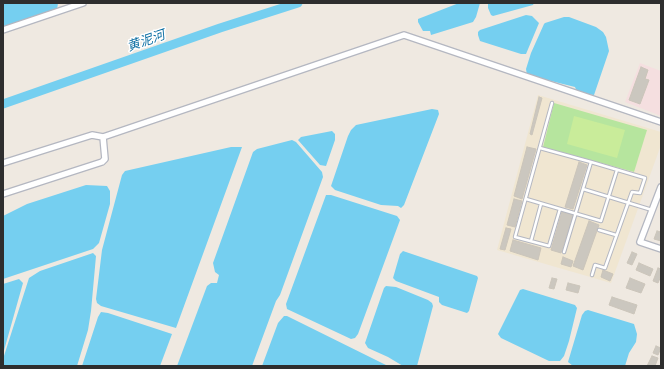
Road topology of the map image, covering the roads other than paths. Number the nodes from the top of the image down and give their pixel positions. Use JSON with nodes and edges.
{"nodes":[{"id":1,"x":65,"y":3,"type":"edge"},
{"id":2,"x":83,"y":3,"type":"edge"},
{"id":3,"x":64,"y":10,"type":"junction"},
{"id":4,"x":3,"y":30,"type":"edge"},
{"id":5,"x":552,"y":103,"type":"dead end"},
{"id":6,"x":661,"y":122,"type":"edge"},
{"id":7,"x":103,"y":137,"type":"junction"},
{"id":8,"x":540,"y":148,"type":"junction"},
{"id":9,"x":591,"y":162,"type":"junction"},
{"id":10,"x":3,"y":163,"type":"edge"},
{"id":11,"x":617,"y":170,"type":"junction"},
{"id":12,"x":661,"y":187,"type":"edge"},
{"id":13,"x":583,"y":189,"type":"junction"},
{"id":14,"x":3,"y":194,"type":"edge"},
{"id":15,"x":608,"y":197,"type":"junction"},
{"id":16,"x":526,"y":199,"type":"junction"},
{"id":17,"x":627,"y":203,"type":"junction"},
{"id":18,"x":541,"y":204,"type":"junction"},
{"id":19,"x":560,"y":209,"type":"junction"},
{"id":20,"x":652,"y":211,"type":"junction"},
{"id":21,"x":575,"y":214,"type":"junction"},
{"id":22,"x":599,"y":230,"type":"dead end"},
{"id":23,"x":616,"y":235,"type":"junction"},
{"id":24,"x":531,"y":241,"type":"junction"},
{"id":25,"x":661,"y":249,"type":"edge"},
{"id":26,"x":564,"y":252,"type":"dead end"},
{"id":27,"x":592,"y":275,"type":"dead end"}],
"edges":[{"from":1,"to":3,"type":"street"},
{"from":2,"to":3,"type":"street"},
{"from":3,"to":4,"type":"street"},
{"from":5,"to":8,"type":"lane"},
{"from":6,"to":7,"type":"street"},
{"from":7,"to":10,"type":"street"},
{"from":7,"to":14,"type":"street"},
{"from":8,"to":9,"type":"lane"},
{"from":8,"to":16,"type":"lane"},
{"from":9,"to":11,"type":"lane"},
{"from":9,"to":13,"type":"lane"},
{"from":11,"to":15,"type":"lane"},
{"from":11,"to":17,"type":"lane"},
{"from":12,"to":20,"type":"street"},
{"from":13,"to":15,"type":"lane"},
{"from":13,"to":21,"type":"lane"},
{"from":15,"to":17,"type":"lane"},
{"from":15,"to":21,"type":"lane"},
{"from":16,"to":18,"type":"lane"},
{"from":16,"to":24,"type":"lane"},
{"from":17,"to":20,"type":"lane"},
{"from":17,"to":23,"type":"lane"},
{"from":18,"to":19,"type":"lane"},
{"from":18,"to":24,"type":"lane"},
{"from":19,"to":21,"type":"lane"},
{"from":19,"to":24,"type":"lane"},
{"from":20,"to":25,"type":"street"},
{"from":21,"to":26,"type":"lane"},
{"from":22,"to":23,"type":"lane"},
{"from":23,"to":27,"type":"lane"}]}
